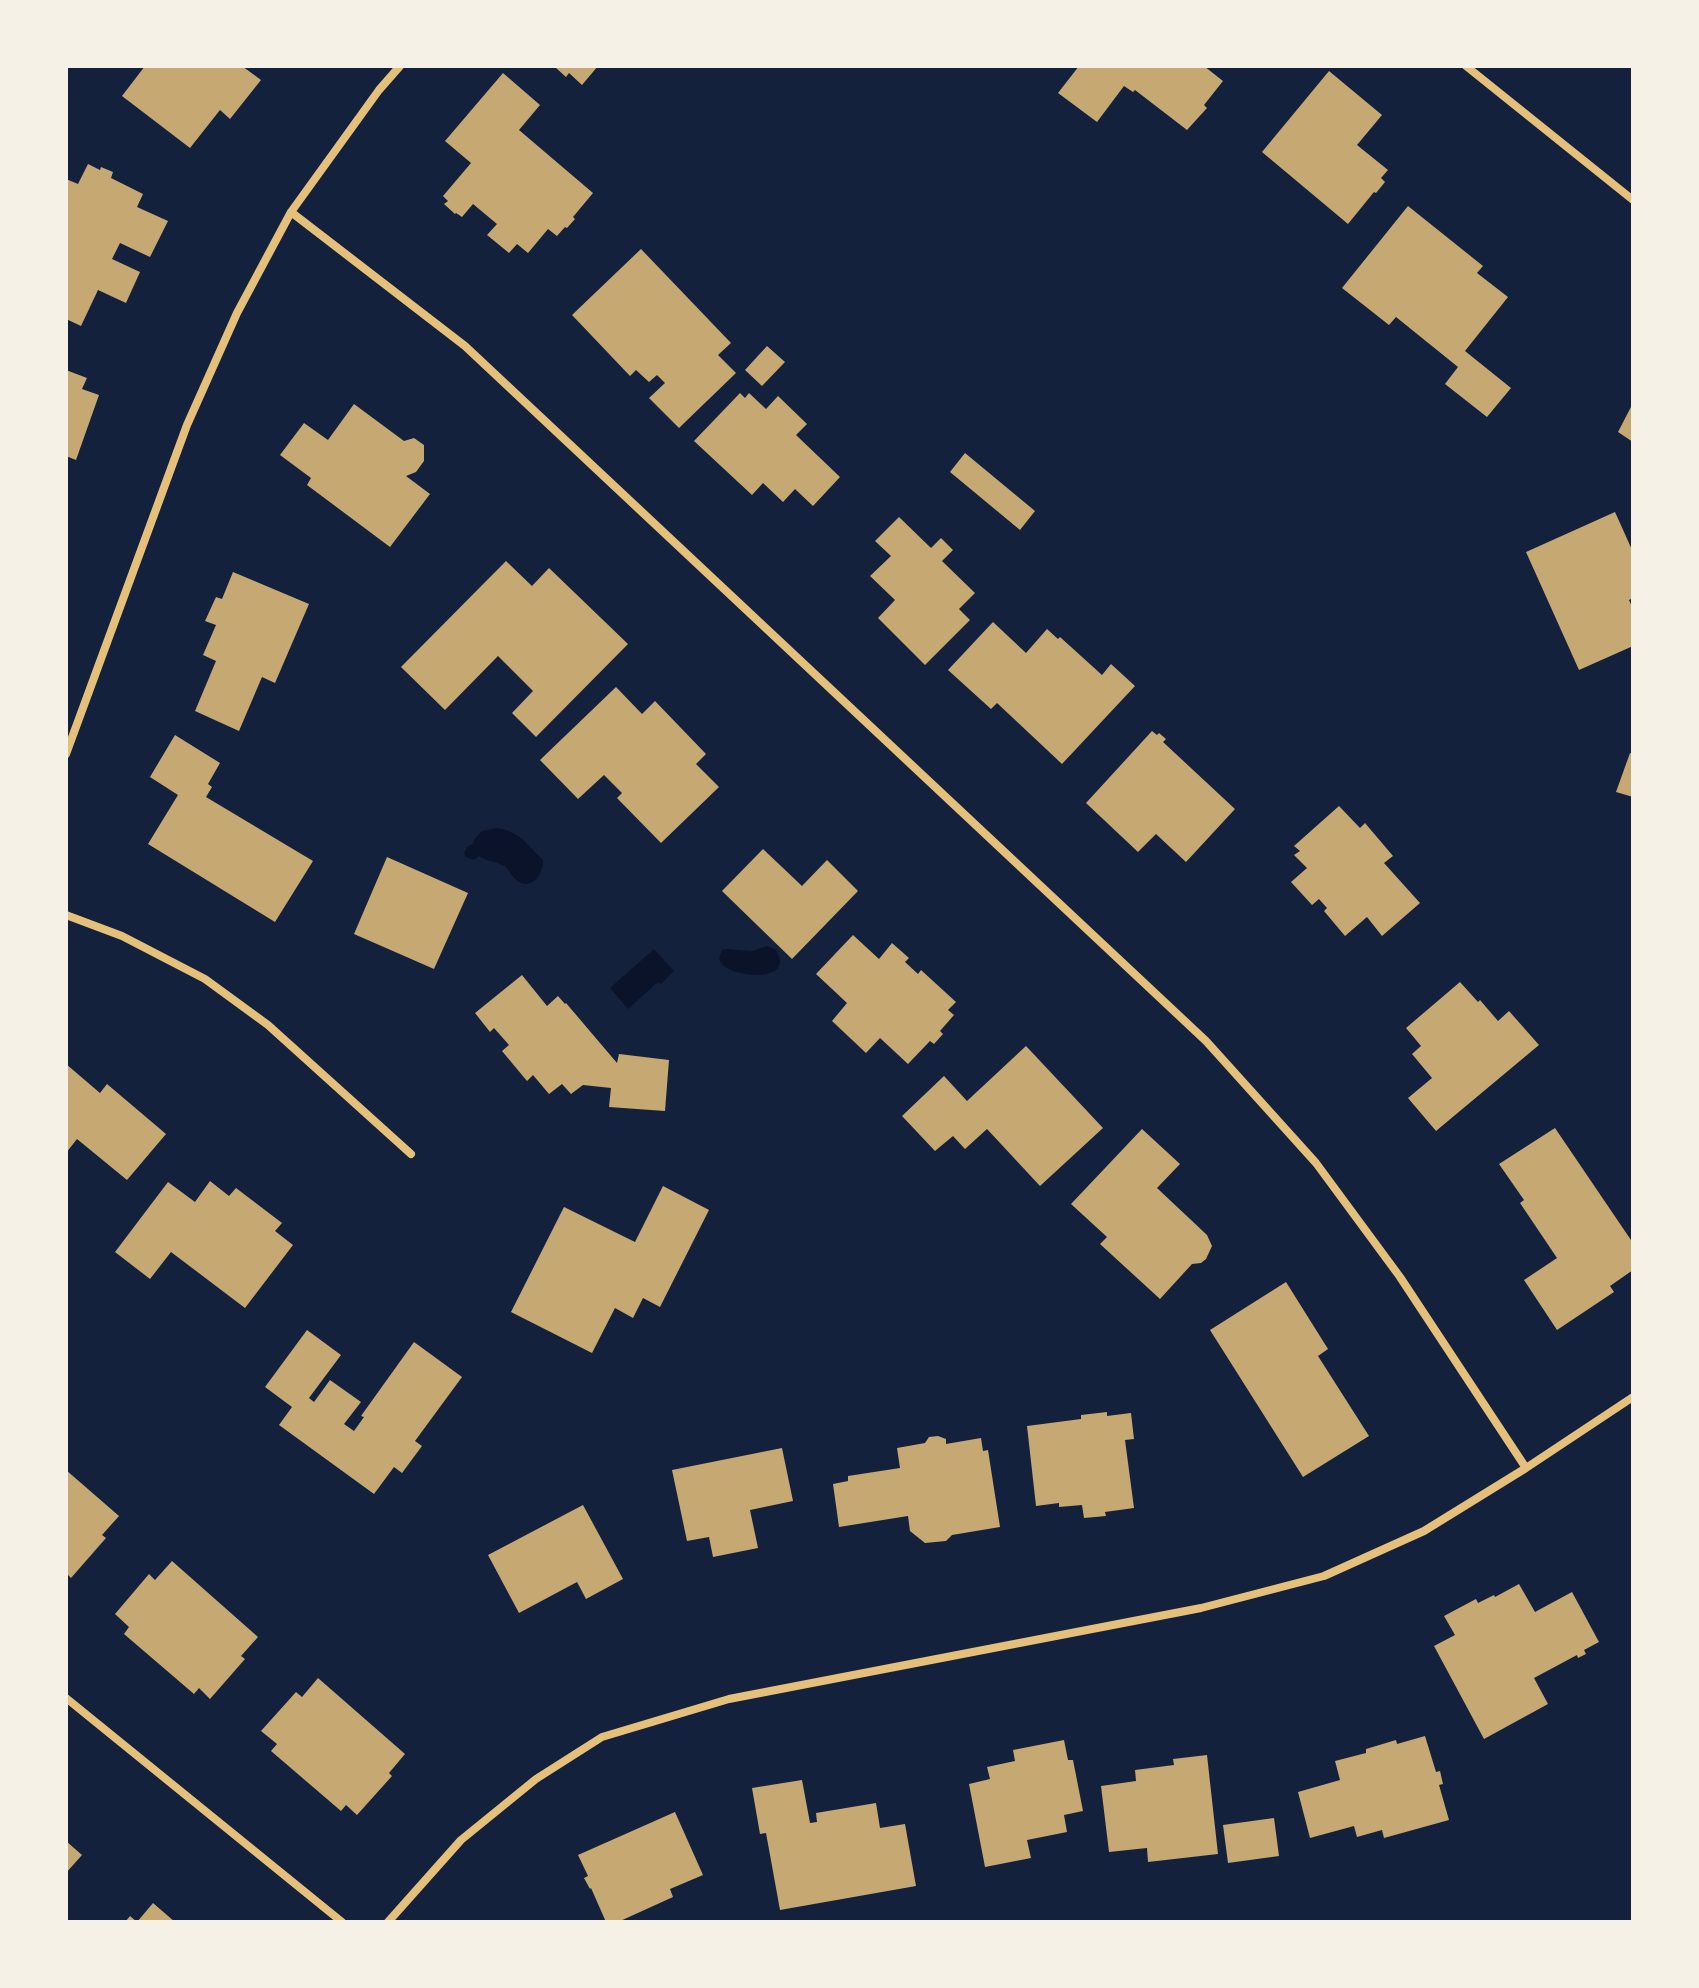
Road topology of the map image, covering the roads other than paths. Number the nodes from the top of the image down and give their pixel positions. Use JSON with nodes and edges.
{"nodes":[{"id":1,"x":400,"y":66,"type":"edge"},
{"id":2,"x":1466,"y":66,"type":"edge"},
{"id":3,"x":1633,"y":200,"type":"edge"},
{"id":4,"x":291,"y":212,"type":"junction"},
{"id":5,"x":66,"y":754,"type":"edge"},
{"id":6,"x":66,"y":915,"type":"edge"},
{"id":7,"x":411,"y":1154,"type":"dead end"},
{"id":8,"x":1633,"y":1397,"type":"edge"},
{"id":9,"x":1526,"y":1468,"type":"junction"},
{"id":10,"x":66,"y":1698,"type":"edge"},
{"id":11,"x":342,"y":1922,"type":"edge"},
{"id":12,"x":388,"y":1922,"type":"edge"}],
"edges":[{"from":1,"to":4,"type":"street"},
{"from":2,"to":3,"type":"street"},
{"from":4,"to":5,"type":"street"},
{"from":4,"to":9,"type":"street"},
{"from":6,"to":7,"type":"street"},
{"from":8,"to":9,"type":"street"},
{"from":9,"to":12,"type":"street"},
{"from":10,"to":11,"type":"street"}]}
